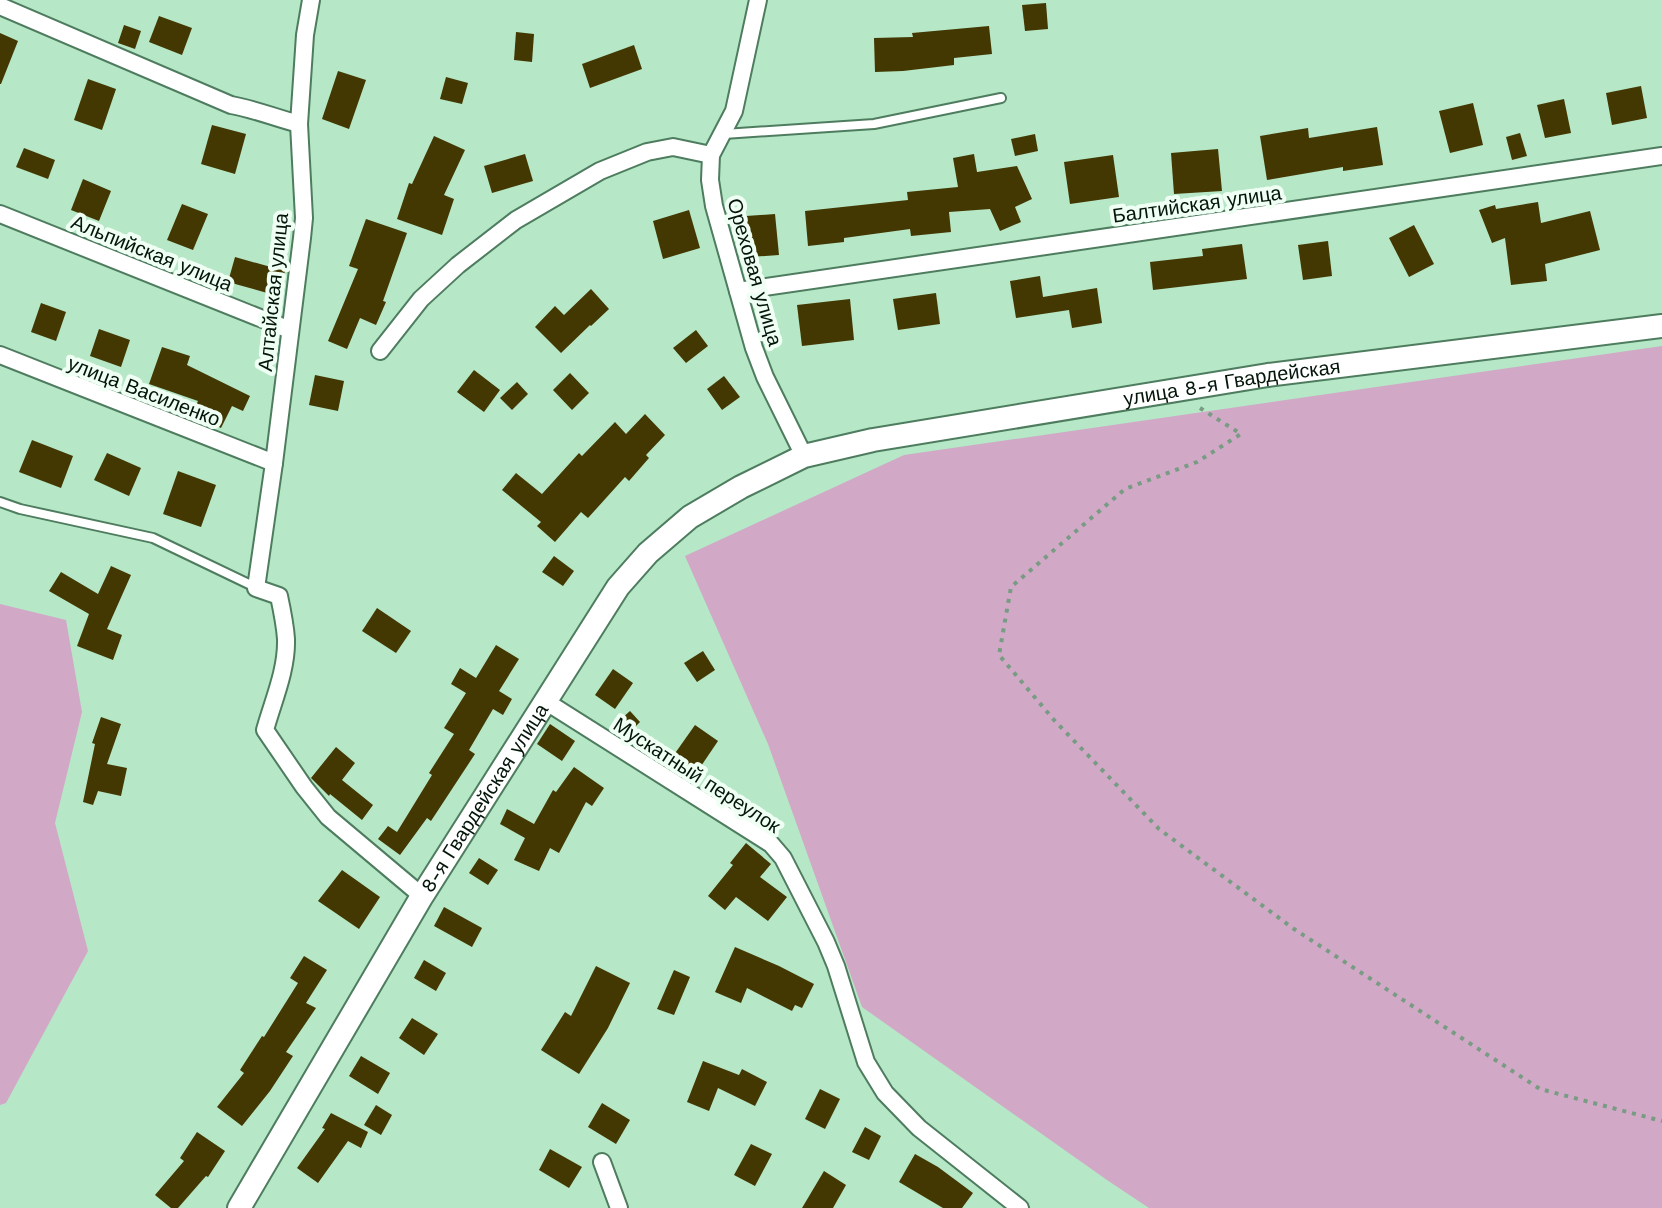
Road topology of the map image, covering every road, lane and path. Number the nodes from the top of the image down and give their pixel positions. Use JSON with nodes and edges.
{"nodes":[{"id":1,"x":311,"y":0,"type":"edge"},
{"id":2,"x":758,"y":0,"type":"edge"},
{"id":3,"x":0,"y":6,"type":"edge"},
{"id":4,"x":1001,"y":98,"type":"dead end"},
{"id":5,"x":299,"y":124,"type":"junction"},
{"id":6,"x":723,"y":134,"type":"junction"},
{"id":7,"x":711,"y":155,"type":"junction"},
{"id":8,"x":1662,"y":156,"type":"edge"},
{"id":9,"x":0,"y":214,"type":"edge"},
{"id":10,"x":738,"y":291,"type":"junction"},
{"id":11,"x":1662,"y":326,"type":"edge"},
{"id":12,"x":290,"y":330,"type":"junction"},
{"id":13,"x":380,"y":351,"type":"dead end"},
{"id":14,"x":0,"y":355,"type":"edge"},
{"id":15,"x":1174,"y":391,"type":"junction"},
{"id":16,"x":804,"y":456,"type":"junction"},
{"id":17,"x":274,"y":463,"type":"junction"},
{"id":18,"x":0,"y":502,"type":"edge"},
{"id":19,"x":256,"y":588,"type":"junction"},
{"id":20,"x":545,"y":701,"type":"junction"},
{"id":21,"x":422,"y":896,"type":"junction"},
{"id":22,"x":1662,"y":1121,"type":"edge"},
{"id":23,"x":602,"y":1162,"type":"dead end"},
{"id":24,"x":239,"y":1208,"type":"edge"},
{"id":25,"x":619,"y":1208,"type":"edge"},
{"id":26,"x":1020,"y":1208,"type":"edge"}],
"edges":[{"from":1,"to":5,"type":"street","name":"Алтайская улица"},
{"from":2,"to":6,"type":"street"},
{"from":3,"to":5,"type":"street"},
{"from":4,"to":6,"type":"lane"},
{"from":5,"to":12,"type":"street","name":"Алтайская улица"},
{"from":6,"to":7,"type":"street"},
{"from":7,"to":10,"type":"street","name":"Ореховая улица"},
{"from":7,"to":13,"type":"street"},
{"from":8,"to":10,"type":"street","name":"Балтийская улица"},
{"from":9,"to":12,"type":"street","name":"Альпийская улица"},
{"from":10,"to":16,"type":"street","name":"Ореховая улица"},
{"from":11,"to":15,"type":"street","name":"улица 8-я Гвардейская"},
{"from":12,"to":17,"type":"street","name":"Алтайская улица"},
{"from":14,"to":17,"type":"street","name":"улица Василенко"},
{"from":15,"to":16,"type":"street","name":"улица 8-я Гвардейская"},
{"from":15,"to":22,"type":"path"},
{"from":16,"to":20,"type":"street","name":"8-я Гвардейская улица"},
{"from":17,"to":19,"type":"street","name":"Алтайская улица"},
{"from":18,"to":19,"type":"lane"},
{"from":19,"to":21,"type":"street"},
{"from":20,"to":21,"type":"street","name":"8-я Гвардейская улица"},
{"from":20,"to":26,"type":"street","name":"Мускатный переулок"},
{"from":21,"to":24,"type":"street","name":"8-я Гвардейская улица"},
{"from":23,"to":25,"type":"street"}]}
